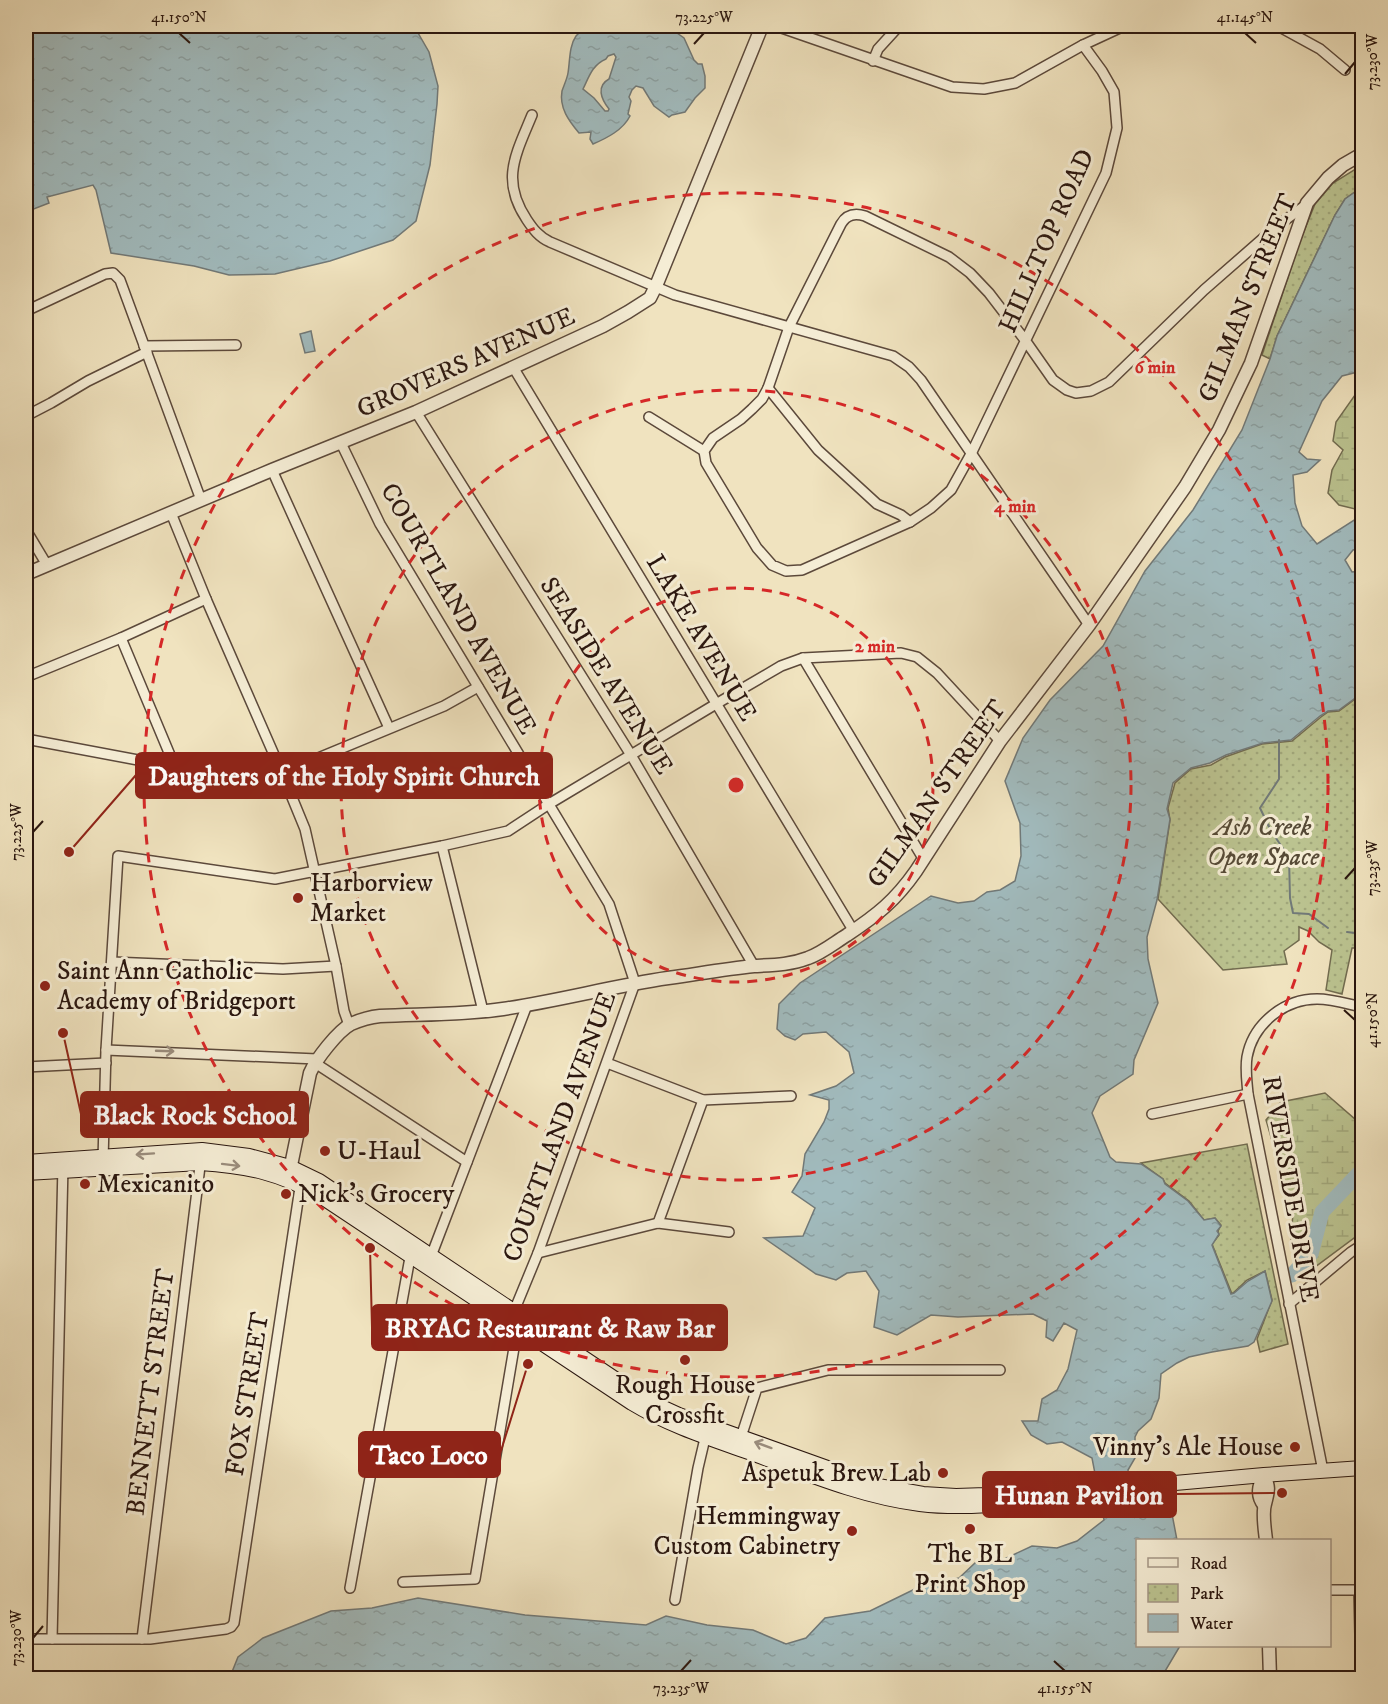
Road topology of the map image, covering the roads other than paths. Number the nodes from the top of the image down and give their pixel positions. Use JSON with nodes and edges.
{"nodes":[{"id":1,"x":762,"y":26,"type":"edge"},
{"id":2,"x":776,"y":26,"type":"edge"},
{"id":3,"x":899,"y":26,"type":"edge"},
{"id":4,"x":1124,"y":26,"type":"edge"},
{"id":5,"x":1278,"y":26,"type":"edge"},
{"id":6,"x":1083,"y":45,"type":"junction"},
{"id":7,"x":873,"y":61,"type":"junction"},
{"id":8,"x":1345,"y":70,"type":"dead end"},
{"id":9,"x":532,"y":115,"type":"dead end"},
{"id":10,"x":1362,"y":154,"type":"edge"},
{"id":11,"x":1308,"y":204,"type":"junction"},
{"id":12,"x":656,"y":286,"type":"junction"},
{"id":13,"x":26,"y":311,"type":"edge"},
{"id":14,"x":789,"y":327,"type":"junction"},
{"id":15,"x":1026,"y":340,"type":"junction"},
{"id":16,"x":236,"y":345,"type":"dead end"},
{"id":17,"x":145,"y":349,"type":"junction"},
{"id":18,"x":513,"y":367,"type":"junction"},
{"id":19,"x":768,"y":388,"type":"junction"},
{"id":20,"x":416,"y":412,"type":"junction"},
{"id":21,"x":26,"y":416,"type":"edge"},
{"id":22,"x":649,"y":417,"type":"dead end"},
{"id":23,"x":342,"y":443,"type":"junction"},
{"id":24,"x":704,"y":452,"type":"junction"},
{"id":25,"x":972,"y":454,"type":"junction"},
{"id":26,"x":272,"y":470,"type":"junction"},
{"id":27,"x":201,"y":500,"type":"junction"},
{"id":28,"x":171,"y":513,"type":"junction"},
{"id":29,"x":910,"y":522,"type":"junction"},
{"id":30,"x":26,"y":530,"type":"edge"},
{"id":31,"x":47,"y":564,"type":"junction"},
{"id":32,"x":26,"y":574,"type":"edge"},
{"id":33,"x":206,"y":599,"type":"junction"},
{"id":34,"x":1089,"y":625,"type":"junction"},
{"id":35,"x":121,"y":638,"type":"junction"},
{"id":36,"x":803,"y":658,"type":"junction"},
{"id":37,"x":26,"y":677,"type":"edge"},
{"id":38,"x":478,"y":687,"type":"junction"},
{"id":39,"x":716,"y":704,"type":"junction"},
{"id":40,"x":389,"y":728,"type":"junction"},
{"id":41,"x":26,"y":739,"type":"edge"},
{"id":42,"x":1000,"y":741,"type":"junction"},
{"id":43,"x":631,"y":755,"type":"junction"},
{"id":44,"x":175,"y":766,"type":"junction"},
{"id":45,"x":282,"y":773,"type":"junction"},
{"id":46,"x":289,"y":790,"type":"junction"},
{"id":47,"x":549,"y":804,"type":"junction"},
{"id":48,"x":442,"y":846,"type":"junction"},
{"id":49,"x":924,"y":860,"type":"junction"},
{"id":50,"x":314,"y":872,"type":"junction"},
{"id":51,"x":853,"y":930,"type":"junction"},
{"id":52,"x":112,"y":962,"type":"junction"},
{"id":53,"x":336,"y":966,"type":"junction"},
{"id":54,"x":754,"y":966,"type":"junction"},
{"id":55,"x":636,"y":983,"type":"junction"},
{"id":56,"x":526,"y":1005,"type":"junction"},
{"id":57,"x":1362,"y":1007,"type":"edge"},
{"id":58,"x":483,"y":1011,"type":"junction"},
{"id":59,"x":349,"y":1025,"type":"junction"},
{"id":60,"x":106,"y":1050,"type":"junction"},
{"id":61,"x":316,"y":1061,"type":"junction"},
{"id":62,"x":106,"y":1063,"type":"junction"},
{"id":63,"x":607,"y":1063,"type":"junction"},
{"id":64,"x":26,"y":1067,"type":"edge"},
{"id":65,"x":1248,"y":1094,"type":"junction"},
{"id":66,"x":791,"y":1096,"type":"dead end"},
{"id":67,"x":703,"y":1100,"type":"junction"},
{"id":68,"x":1152,"y":1114,"type":"dead end"},
{"id":69,"x":201,"y":1156,"type":"junction"},
{"id":70,"x":26,"y":1162,"type":"edge"},
{"id":71,"x":467,"y":1162,"type":"junction"},
{"id":72,"x":103,"y":1163,"type":"junction"},
{"id":73,"x":63,"y":1165,"type":"junction"},
{"id":74,"x":26,"y":1173,"type":"edge"},
{"id":75,"x":296,"y":1176,"type":"junction"},
{"id":76,"x":658,"y":1223,"type":"junction"},
{"id":77,"x":729,"y":1232,"type":"dead end"},
{"id":78,"x":1362,"y":1245,"type":"edge"},
{"id":79,"x":412,"y":1250,"type":"junction"},
{"id":80,"x":538,"y":1253,"type":"junction"},
{"id":81,"x":430,"y":1262,"type":"junction"},
{"id":82,"x":1289,"y":1304,"type":"junction"},
{"id":83,"x":516,"y":1319,"type":"junction"},
{"id":84,"x":1000,"y":1370,"type":"dead end"},
{"id":85,"x":707,"y":1431,"type":"junction"},
{"id":86,"x":739,"y":1443,"type":"junction"},
{"id":87,"x":1362,"y":1468,"type":"edge"},
{"id":88,"x":1323,"y":1471,"type":"junction"},
{"id":89,"x":1264,"y":1475,"type":"junction"},
{"id":90,"x":1266,"y":1539,"type":"edge"},
{"id":91,"x":403,"y":1582,"type":"dead end"},
{"id":92,"x":350,"y":1588,"type":"dead end"},
{"id":93,"x":1331,"y":1590,"type":"edge"},
{"id":94,"x":1361,"y":1590,"type":"edge"},
{"id":95,"x":675,"y":1600,"type":"dead end"},
{"id":96,"x":26,"y":1639,"type":"edge"},
{"id":97,"x":142,"y":1639,"type":"junction"},
{"id":98,"x":52,"y":1640,"type":"junction"},
{"id":99,"x":1269,"y":1647,"type":"edge"},
{"id":100,"x":1270,"y":1678,"type":"edge"},
{"id":101,"x":1361,"y":1678,"type":"edge"}],
"edges":[{"from":1,"to":12,"type":"street","name":"GROVERS AVENUE"},
{"from":2,"to":7,"type":"street"},
{"from":3,"to":7,"type":"street"},
{"from":4,"to":6,"type":"street"},
{"from":5,"to":8,"type":"street"},
{"from":6,"to":7,"type":"street"},
{"from":6,"to":15,"type":"street","name":"HILLTOP ROAD"},
{"from":9,"to":12,"type":"street"},
{"from":10,"to":11,"type":"street","name":"GILMAN STREET"},
{"from":11,"to":15,"type":"street"},
{"from":11,"to":34,"type":"street","name":"GILMAN STREET"},
{"from":12,"to":14,"type":"street"},
{"from":12,"to":18,"type":"street","name":"GROVERS AVENUE"},
{"from":13,"to":17,"type":"street"},
{"from":14,"to":15,"type":"street"},
{"from":14,"to":19,"type":"street"},
{"from":14,"to":25,"type":"street"},
{"from":15,"to":25,"type":"street","name":"HILLTOP ROAD"},
{"from":16,"to":17,"type":"street"},
{"from":17,"to":21,"type":"street"},
{"from":17,"to":27,"type":"street"},
{"from":18,"to":20,"type":"street","name":"GROVERS AVENUE"},
{"from":18,"to":39,"type":"street","name":"LAKE AVENUE"},
{"from":19,"to":24,"type":"street"},
{"from":19,"to":29,"type":"street"},
{"from":20,"to":23,"type":"street","name":"GROVERS AVENUE"},
{"from":20,"to":43,"type":"street","name":"SEASIDE AVENUE"},
{"from":22,"to":24,"type":"street"},
{"from":23,"to":26,"type":"street","name":"GROVERS AVENUE"},
{"from":23,"to":38,"type":"street","name":"COURTLAND AVENUE"},
{"from":24,"to":29,"type":"street","name":"HILLTOP ROAD"},
{"from":25,"to":29,"type":"street","name":"HILLTOP ROAD"},
{"from":25,"to":34,"type":"street"},
{"from":26,"to":27,"type":"street","name":"GROVERS AVENUE"},
{"from":26,"to":40,"type":"street"},
{"from":27,"to":28,"type":"street","name":"GROVERS AVENUE"},
{"from":28,"to":31,"type":"street","name":"GROVERS AVENUE"},
{"from":28,"to":33,"type":"street"},
{"from":30,"to":31,"type":"street"},
{"from":31,"to":32,"type":"street","name":"GROVERS AVENUE"},
{"from":33,"to":35,"type":"street"},
{"from":33,"to":45,"type":"street"},
{"from":34,"to":42,"type":"street","name":"GILMAN STREET"},
{"from":35,"to":37,"type":"street"},
{"from":35,"to":44,"type":"street"},
{"from":36,"to":39,"type":"street"},
{"from":36,"to":42,"type":"street"},
{"from":36,"to":49,"type":"street"},
{"from":38,"to":40,"type":"street"},
{"from":38,"to":47,"type":"street","name":"COURTLAND AVENUE"},
{"from":39,"to":43,"type":"street"},
{"from":39,"to":51,"type":"street","name":"LAKE AVENUE"},
{"from":40,"to":45,"type":"street"},
{"from":41,"to":44,"type":"street"},
{"from":42,"to":49,"type":"street","name":"GILMAN STREET"},
{"from":43,"to":47,"type":"street"},
{"from":43,"to":54,"type":"street","name":"SEASIDE AVENUE"},
{"from":44,"to":46,"type":"street"},
{"from":45,"to":46,"type":"street"},
{"from":46,"to":50,"type":"street"},
{"from":47,"to":48,"type":"street"},
{"from":47,"to":55,"type":"street","name":"COURTLAND AVENUE"},
{"from":48,"to":50,"type":"street"},
{"from":48,"to":58,"type":"street"},
{"from":49,"to":51,"type":"street","name":"GILMAN STREET"},
{"from":50,"to":52,"type":"street"},
{"from":50,"to":53,"type":"street"},
{"from":51,"to":54,"type":"street","name":"GILMAN STREET"},
{"from":52,"to":53,"type":"street"},
{"from":52,"to":60,"type":"street"},
{"from":53,"to":59,"type":"street"},
{"from":54,"to":55,"type":"street","name":"GILMAN STREET"},
{"from":55,"to":56,"type":"street","name":"GILMAN STREET"},
{"from":55,"to":63,"type":"street","name":"COURTLAND AVENUE"},
{"from":56,"to":58,"type":"street","name":"GILMAN STREET"},
{"from":56,"to":71,"type":"street"},
{"from":57,"to":65,"type":"street","name":"RIVERSIDE DRIVE"},
{"from":58,"to":59,"type":"street","name":"GILMAN STREET"},
{"from":59,"to":61,"type":"street"},
{"from":60,"to":61,"type":"street","one_way":true},
{"from":60,"to":62,"type":"street"},
{"from":61,"to":71,"type":"street"},
{"from":61,"to":75,"type":"street"},
{"from":62,"to":64,"type":"street"},
{"from":62,"to":72,"type":"street"},
{"from":63,"to":67,"type":"street"},
{"from":63,"to":80,"type":"street","name":"COURTLAND AVENUE"},
{"from":65,"to":68,"type":"street"},
{"from":65,"to":82,"type":"street","name":"RIVERSIDE DRIVE"},
{"from":66,"to":67,"type":"street"},
{"from":67,"to":76,"type":"street"},
{"from":69,"to":72,"type":"main road"},
{"from":69,"to":75,"type":"main road"},
{"from":69,"to":97,"type":"street","name":"BENNETT STREET"},
{"from":70,"to":73,"type":"main road"},
{"from":71,"to":81,"type":"street"},
{"from":72,"to":73,"type":"main road"},
{"from":73,"to":74,"type":"main road"},
{"from":73,"to":98,"type":"street"},
{"from":75,"to":79,"type":"main road"},
{"from":75,"to":97,"type":"street","name":"FOX STREET"},
{"from":76,"to":77,"type":"street"},
{"from":76,"to":80,"type":"street"},
{"from":78,"to":82,"type":"street"},
{"from":79,"to":81,"type":"main road"},
{"from":79,"to":92,"type":"street"},
{"from":80,"to":83,"type":"street","name":"COURTLAND AVENUE"},
{"from":81,"to":83,"type":"main road"},
{"from":82,"to":88,"type":"street","name":"RIVERSIDE DRIVE"},
{"from":83,"to":85,"type":"main road"},
{"from":83,"to":91,"type":"street","name":"COURTLAND AVENUE"},
{"from":84,"to":86,"type":"street"},
{"from":85,"to":86,"type":"main road"},
{"from":85,"to":95,"type":"street"},
{"from":86,"to":89,"type":"main road"},
{"from":87,"to":88,"type":"main road"},
{"from":88,"to":89,"type":"main road"},
{"from":89,"to":90,"type":"street"},
{"from":93,"to":94,"type":"street"},
{"from":94,"to":101,"type":"street"},
{"from":96,"to":98,"type":"street"},
{"from":97,"to":98,"type":"street"},
{"from":99,"to":100,"type":"street"}]}
